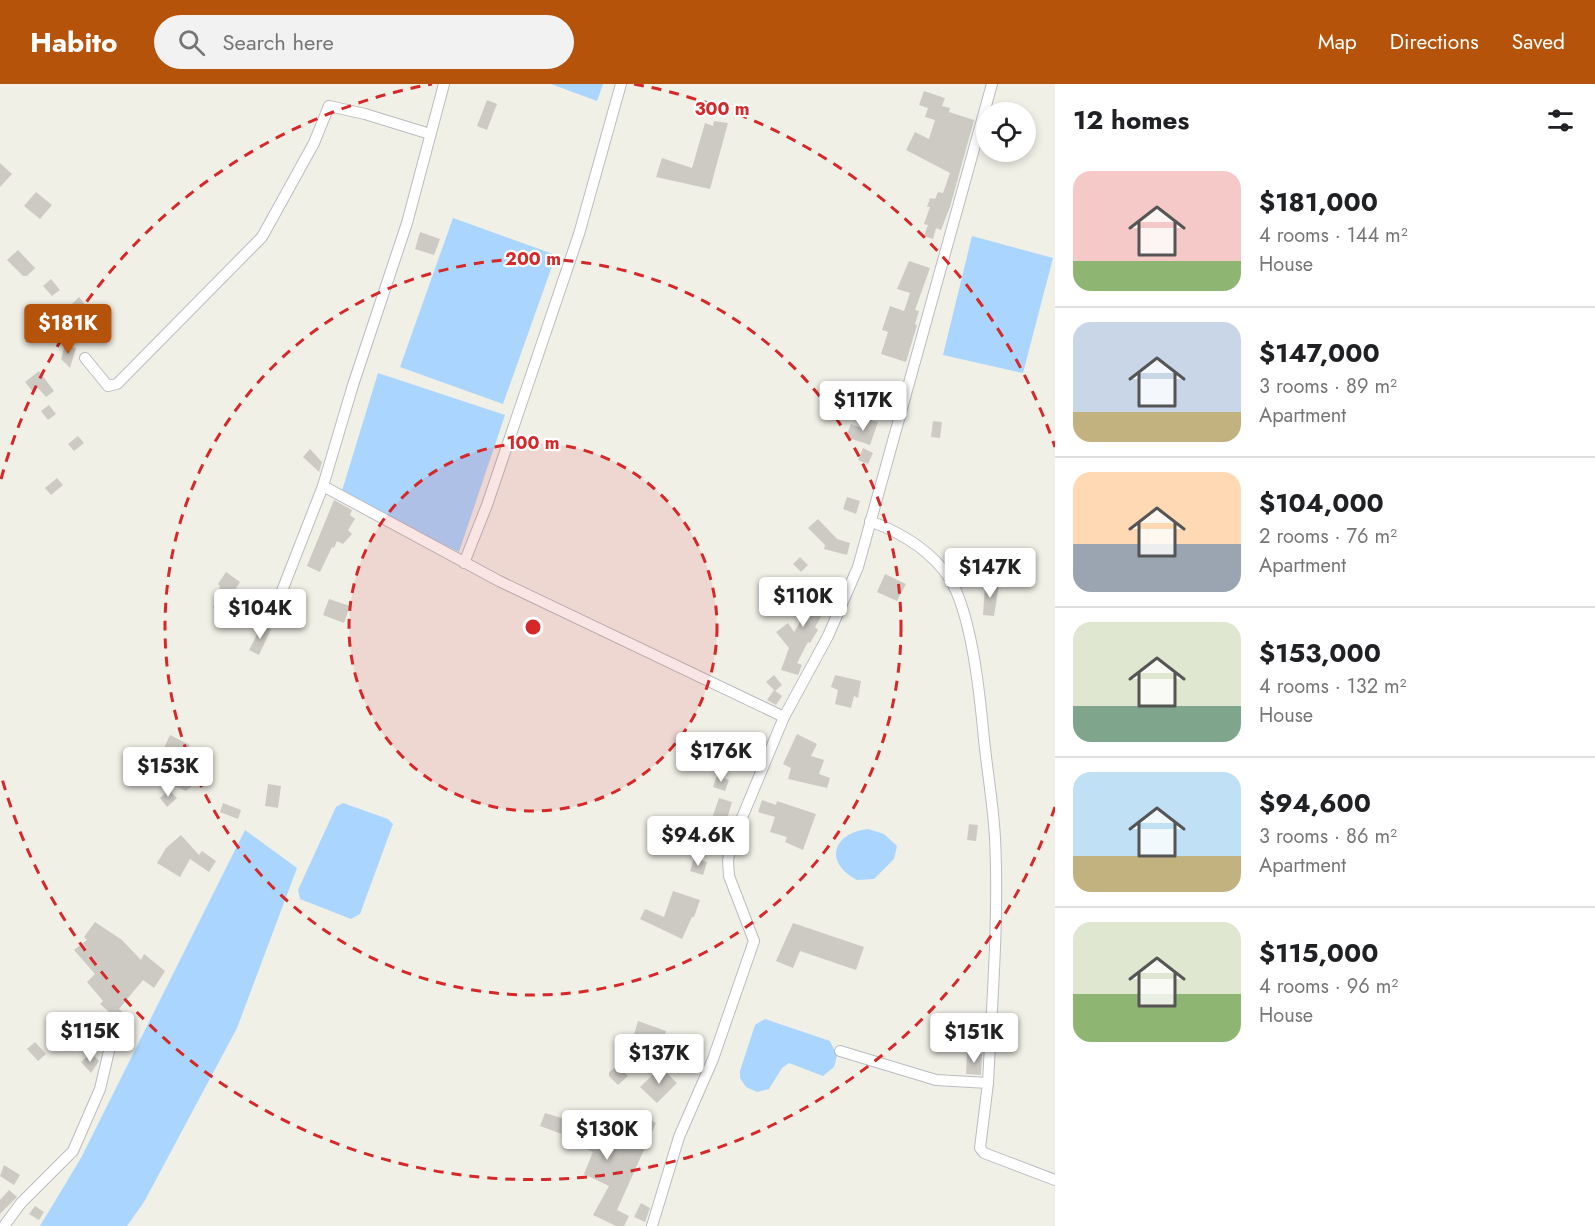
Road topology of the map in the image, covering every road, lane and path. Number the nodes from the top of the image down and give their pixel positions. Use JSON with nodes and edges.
{"nodes":[{"id":1,"x":444,"y":84,"type":"edge"},
{"id":2,"x":621,"y":84,"type":"edge"},
{"id":3,"x":992,"y":84,"type":"edge"},
{"id":4,"x":430,"y":134,"type":"junction"},
{"id":5,"x":85,"y":358,"type":"dead end"},
{"id":6,"x":323,"y":486,"type":"junction"},
{"id":7,"x":870,"y":521,"type":"junction"},
{"id":8,"x":464,"y":563,"type":"junction"},
{"id":9,"x":271,"y":619,"type":"dead end"},
{"id":10,"x":784,"y":717,"type":"junction"},
{"id":11,"x":113,"y":1034,"type":"dead end"},
{"id":12,"x":840,"y":1051,"type":"dead end"},
{"id":13,"x":988,"y":1083,"type":"junction"},
{"id":14,"x":1055,"y":1180,"type":"edge"},
{"id":15,"x":4,"y":1226,"type":"edge"},
{"id":16,"x":652,"y":1226,"type":"edge"}],
"edges":[{"from":1,"to":4,"type":"street"},
{"from":2,"to":8,"type":"street"},
{"from":3,"to":7,"type":"street"},
{"from":4,"to":5,"type":"street"},
{"from":4,"to":6,"type":"street"},
{"from":6,"to":8,"type":"street"},
{"from":6,"to":9,"type":"street"},
{"from":7,"to":10,"type":"street"},
{"from":7,"to":13,"type":"street"},
{"from":8,"to":10,"type":"street"},
{"from":10,"to":16,"type":"street"},
{"from":11,"to":15,"type":"street"},
{"from":12,"to":13,"type":"street"},
{"from":13,"to":14,"type":"street"}]}
